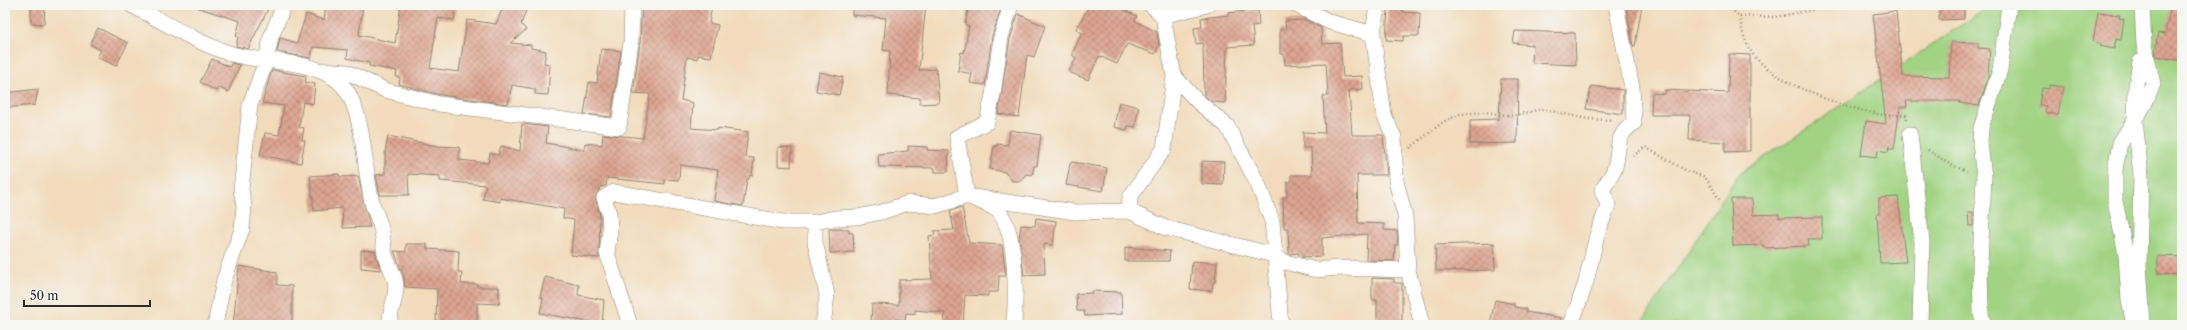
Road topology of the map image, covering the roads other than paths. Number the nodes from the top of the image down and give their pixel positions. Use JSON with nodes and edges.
{"nodes":[{"id":1,"x":131,"y":5,"type":"edge"},
{"id":2,"x":284,"y":5,"type":"edge"},
{"id":3,"x":632,"y":5,"type":"edge"},
{"id":4,"x":1011,"y":5,"type":"edge"},
{"id":5,"x":1151,"y":5,"type":"edge"},
{"id":6,"x":1207,"y":5,"type":"edge"},
{"id":7,"x":1296,"y":5,"type":"edge"},
{"id":8,"x":1377,"y":5,"type":"edge"},
{"id":9,"x":1616,"y":5,"type":"edge"},
{"id":10,"x":2009,"y":5,"type":"edge"},
{"id":11,"x":2142,"y":5,"type":"edge"},
{"id":12,"x":1163,"y":16,"type":"junction"},
{"id":13,"x":1373,"y":34,"type":"junction"},
{"id":14,"x":266,"y":61,"type":"junction"},
{"id":15,"x":2140,"y":62,"type":"dead end"},
{"id":16,"x":320,"y":70,"type":"junction"},
{"id":17,"x":1174,"y":76,"type":"junction"},
{"id":18,"x":2135,"y":120,"type":"junction"},
{"id":19,"x":1910,"y":134,"type":"road end"},
{"id":20,"x":967,"y":196,"type":"junction"},
{"id":21,"x":1129,"y":211,"type":"junction"},
{"id":22,"x":815,"y":222,"type":"junction"},
{"id":23,"x":1274,"y":255,"type":"junction"},
{"id":24,"x":1408,"y":270,"type":"junction"},
{"id":25,"x":215,"y":325,"type":"edge"},
{"id":26,"x":390,"y":325,"type":"edge"},
{"id":27,"x":630,"y":325,"type":"edge"},
{"id":28,"x":823,"y":325,"type":"edge"},
{"id":29,"x":1014,"y":325,"type":"edge"},
{"id":30,"x":1281,"y":325,"type":"edge"},
{"id":31,"x":1422,"y":325,"type":"edge"},
{"id":32,"x":1571,"y":325,"type":"edge"},
{"id":33,"x":1920,"y":325,"type":"edge"},
{"id":34,"x":1984,"y":325,"type":"edge"},
{"id":35,"x":2134,"y":325,"type":"edge"},
{"id":36,"x":2143,"y":325,"type":"edge"}],
"edges":[{"from":1,"to":14,"type":"street"},
{"from":2,"to":14,"type":"street"},
{"from":3,"to":16,"type":"street"},
{"from":4,"to":20,"type":"street"},
{"from":5,"to":12,"type":"street"},
{"from":6,"to":12,"type":"street"},
{"from":7,"to":13,"type":"street"},
{"from":8,"to":13,"type":"street"},
{"from":9,"to":32,"type":"street"},
{"from":10,"to":34,"type":"street"},
{"from":11,"to":18,"type":"street"},
{"from":12,"to":17,"type":"street"},
{"from":13,"to":24,"type":"street"},
{"from":14,"to":16,"type":"street"},
{"from":14,"to":25,"type":"street"},
{"from":15,"to":18,"type":"street"},
{"from":16,"to":26,"type":"street"},
{"from":17,"to":21,"type":"street"},
{"from":17,"to":23,"type":"street"},
{"from":18,"to":35,"type":"street"},
{"from":18,"to":36,"type":"street"},
{"from":19,"to":33,"type":"street"},
{"from":20,"to":21,"type":"street"},
{"from":20,"to":22,"type":"street"},
{"from":20,"to":29,"type":"street"},
{"from":21,"to":23,"type":"street"},
{"from":22,"to":27,"type":"street"},
{"from":22,"to":28,"type":"street"},
{"from":23,"to":24,"type":"street"},
{"from":23,"to":30,"type":"street"},
{"from":24,"to":31,"type":"street"}]}
